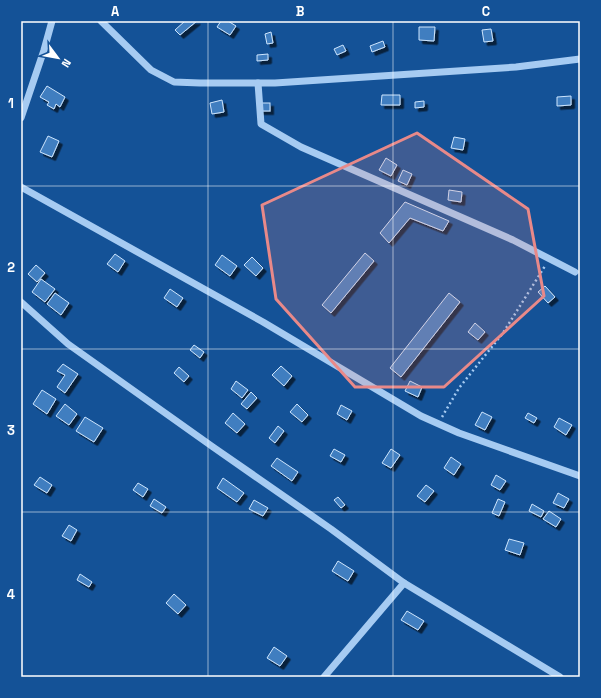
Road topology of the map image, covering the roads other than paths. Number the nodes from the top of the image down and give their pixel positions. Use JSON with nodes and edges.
{"nodes":[{"id":1,"x":52,"y":21,"type":"edge"},
{"id":2,"x":102,"y":21,"type":"edge"},
{"id":3,"x":580,"y":59,"type":"edge"},
{"id":4,"x":258,"y":83,"type":"junction"},
{"id":5,"x":21,"y":118,"type":"edge"},
{"id":6,"x":21,"y":187,"type":"edge"},
{"id":7,"x":575,"y":272,"type":"dead end"},
{"id":8,"x":21,"y":302,"type":"edge"},
{"id":9,"x":580,"y":476,"type":"edge"},
{"id":10,"x":404,"y":583,"type":"junction"},
{"id":11,"x":324,"y":677,"type":"edge"},
{"id":12,"x":560,"y":677,"type":"edge"}],
"edges":[{"from":1,"to":5,"type":"street"},
{"from":2,"to":4,"type":"street"},
{"from":3,"to":4,"type":"street"},
{"from":4,"to":7,"type":"street"},
{"from":6,"to":9,"type":"street"},
{"from":8,"to":10,"type":"street"},
{"from":10,"to":11,"type":"street"},
{"from":10,"to":12,"type":"street"}]}
